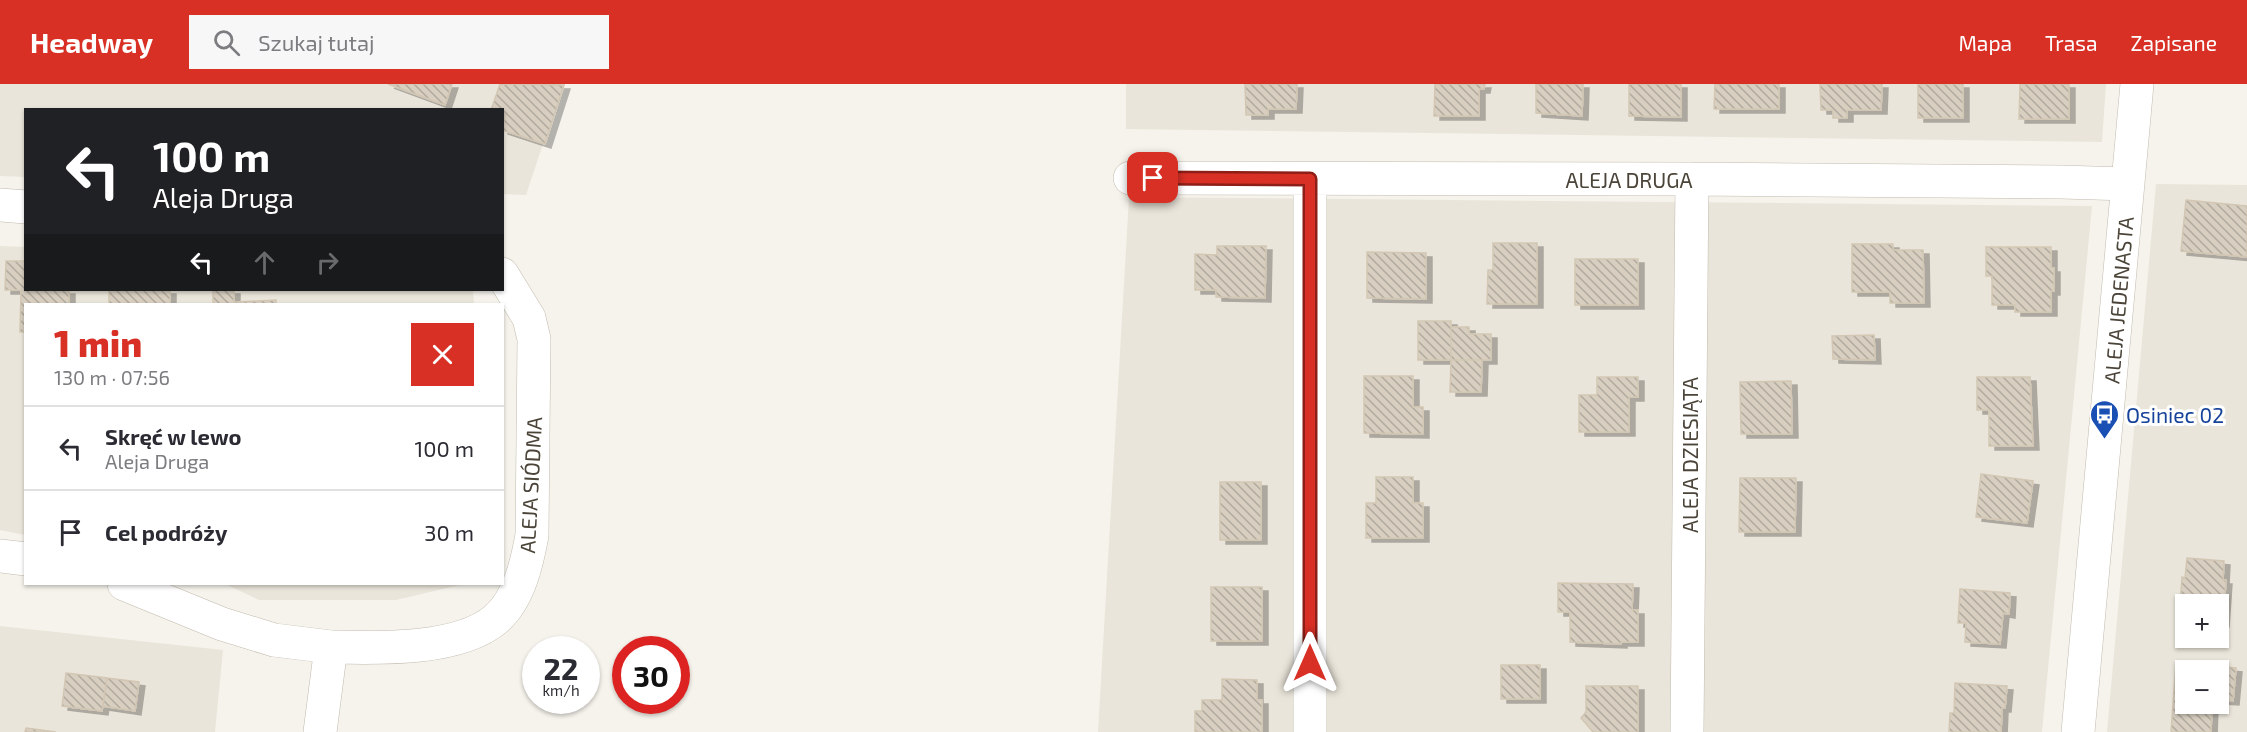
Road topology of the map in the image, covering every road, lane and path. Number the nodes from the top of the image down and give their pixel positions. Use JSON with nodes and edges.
{"nodes":[{"id":1,"x":2137,"y":84,"type":"edge"},
{"id":2,"x":1130,"y":178,"type":"dead end"},
{"id":3,"x":1310,"y":179,"type":"junction"},
{"id":4,"x":1692,"y":179,"type":"junction"},
{"id":5,"x":2128,"y":184,"type":"junction"},
{"id":6,"x":0,"y":206,"type":"edge"},
{"id":7,"x":24,"y":207,"type":"edge"},
{"id":8,"x":504,"y":277,"type":"edge"},
{"id":9,"x":0,"y":556,"type":"edge"},
{"id":10,"x":24,"y":559,"type":"edge"},
{"id":11,"x":126,"y":585,"type":"edge"},
{"id":12,"x":331,"y":647,"type":"junction"},
{"id":13,"x":320,"y":732,"type":"edge"},
{"id":14,"x":1310,"y":732,"type":"edge"},
{"id":15,"x":1687,"y":732,"type":"edge"},
{"id":16,"x":2078,"y":732,"type":"edge"}],
"edges":[{"from":1,"to":5,"type":"street","name":"ALEJA JEDENASTA"},
{"from":2,"to":3,"type":"street","name":"ALEJA DRUGA"},
{"from":3,"to":4,"type":"street","name":"ALEJA DRUGA"},
{"from":3,"to":14,"type":"street"},
{"from":4,"to":5,"type":"street","name":"ALEJA DRUGA"},
{"from":4,"to":15,"type":"street","name":"ALEJA DZIESIĄTA"},
{"from":5,"to":16,"type":"street","name":"ALEJA JEDENASTA"},
{"from":6,"to":7,"type":"street"},
{"from":8,"to":12,"type":"street","name":"ALEJA SIÓDMA"},
{"from":9,"to":10,"type":"street"},
{"from":11,"to":12,"type":"street","name":"ALEJA SIÓDMA"},
{"from":12,"to":13,"type":"street"}]}
